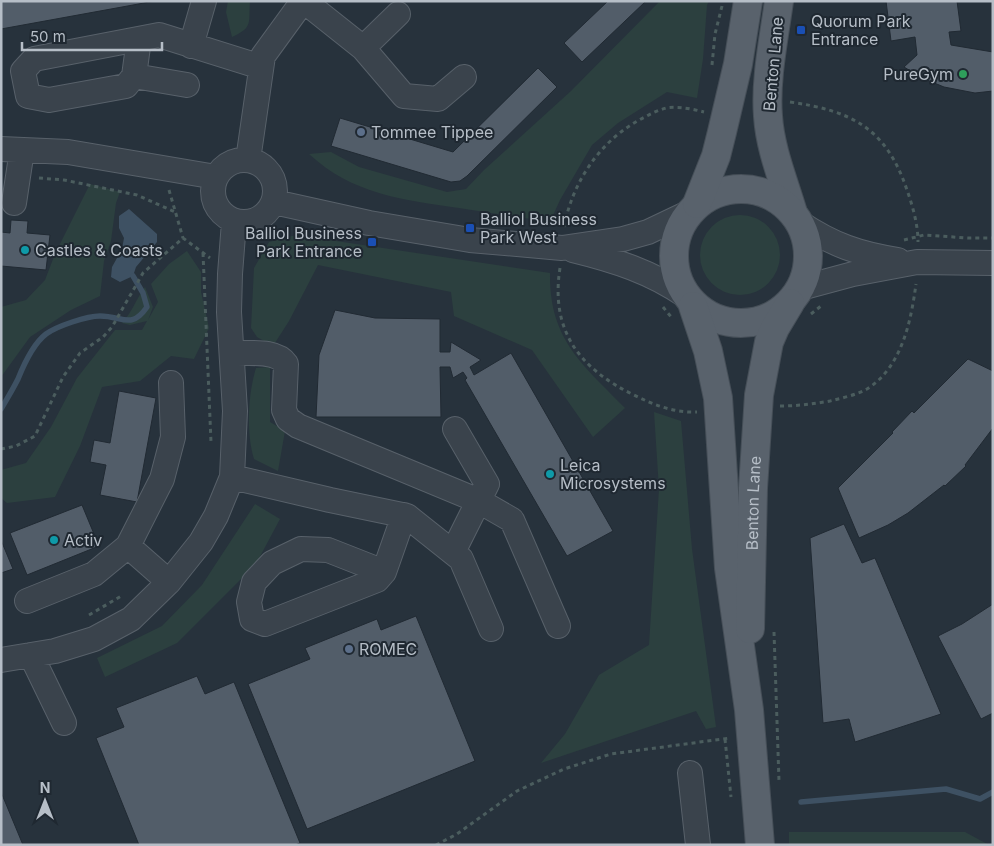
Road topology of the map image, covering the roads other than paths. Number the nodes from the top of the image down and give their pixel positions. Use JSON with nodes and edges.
{"nodes":[{"id":1,"x":204,"y":1,"type":"edge"},
{"id":2,"x":303,"y":1,"type":"edge"},
{"id":3,"x":778,"y":1,"type":"edge"},
{"id":4,"x":735,"y":4,"type":"edge"},
{"id":5,"x":398,"y":14,"type":"dead end"},
{"id":6,"x":140,"y":39,"type":"junction"},
{"id":7,"x":191,"y":46,"type":"junction"},
{"id":8,"x":362,"y":48,"type":"junction"},
{"id":9,"x":261,"y":67,"type":"junction"},
{"id":10,"x":134,"y":76,"type":"junction"},
{"id":11,"x":464,"y":77,"type":"dead end"},
{"id":12,"x":187,"y":85,"type":"dead end"},
{"id":13,"x":11,"y":149,"type":"edge"},
{"id":14,"x":248,"y":160,"type":"junction"},
{"id":15,"x":216,"y":177,"type":"junction"},
{"id":16,"x":274,"y":202,"type":"junction"},
{"id":17,"x":14,"y":203,"type":"dead end"},
{"id":18,"x":693,"y":209,"type":"junction"},
{"id":19,"x":797,"y":218,"type":"junction"},
{"id":20,"x":234,"y":222,"type":"junction"},
{"id":21,"x":562,"y":248,"type":"junction"},
{"id":22,"x":917,"y":262,"type":"junction"},
{"id":23,"x":993,"y":263,"type":"edge"},
{"id":24,"x":800,"y":302,"type":"junction"},
{"id":25,"x":684,"y":308,"type":"junction"},
{"id":26,"x":232,"y":353,"type":"junction"},
{"id":27,"x":172,"y":383,"type":"dead end"},
{"id":28,"x":455,"y":429,"type":"dead end"},
{"id":29,"x":232,"y":477,"type":"junction"},
{"id":30,"x":479,"y":501,"type":"junction"},
{"id":31,"x":404,"y":515,"type":"junction"},
{"id":32,"x":128,"y":546,"type":"junction"},
{"id":33,"x":452,"y":552,"type":"junction"},
{"id":34,"x":384,"y":572,"type":"junction"},
{"id":35,"x":169,"y":582,"type":"junction"},
{"id":36,"x":26,"y":601,"type":"dead end"},
{"id":37,"x":558,"y":626,"type":"dead end"},
{"id":38,"x":491,"y":629,"type":"dead end"},
{"id":39,"x":31,"y":655,"type":"junction"},
{"id":40,"x":1,"y":660,"type":"edge"},
{"id":41,"x":64,"y":723,"type":"dead end"},
{"id":42,"x":750,"y":723,"type":"junction"},
{"id":43,"x":690,"y":773,"type":"dead end"},
{"id":44,"x":698,"y":845,"type":"edge"},
{"id":45,"x":760,"y":845,"type":"edge"}],
"edges":[{"from":1,"to":7,"type":"street"},
{"from":2,"to":8,"type":"street"},
{"from":2,"to":9,"type":"street"},
{"from":3,"to":19,"type":"main road","name":"Benton Lane"},
{"from":4,"to":18,"type":"main road","name":"Benton Lane"},
{"from":5,"to":8,"type":"street"},
{"from":6,"to":7,"type":"street"},
{"from":6,"to":10,"type":"street"},
{"from":6,"to":10,"type":"street"},
{"from":7,"to":9,"type":"street"},
{"from":8,"to":11,"type":"street"},
{"from":9,"to":14,"type":"street"},
{"from":10,"to":12,"type":"street"},
{"from":13,"to":15,"type":"street"},
{"from":13,"to":17,"type":"street"},
{"from":14,"to":15,"type":"street"},
{"from":14,"to":16,"type":"street"},
{"from":15,"to":20,"type":"street"},
{"from":16,"to":20,"type":"street"},
{"from":16,"to":21,"type":"street"},
{"from":18,"to":19,"type":"main road"},
{"from":18,"to":21,"type":"street"},
{"from":18,"to":25,"type":"main road"},
{"from":19,"to":22,"type":"street"},
{"from":19,"to":24,"type":"main road"},
{"from":20,"to":26,"type":"street"},
{"from":21,"to":25,"type":"street"},
{"from":22,"to":23,"type":"street"},
{"from":22,"to":24,"type":"street"},
{"from":24,"to":25,"type":"main road"},
{"from":24,"to":42,"type":"main road","name":"Benton Lane"},
{"from":25,"to":42,"type":"main road","name":"Benton Lane"},
{"from":26,"to":29,"type":"street"},
{"from":26,"to":30,"type":"street"},
{"from":27,"to":32,"type":"street"},
{"from":28,"to":30,"type":"street"},
{"from":29,"to":31,"type":"street"},
{"from":29,"to":35,"type":"street"},
{"from":30,"to":33,"type":"street"},
{"from":30,"to":37,"type":"street"},
{"from":31,"to":33,"type":"street"},
{"from":31,"to":34,"type":"street"},
{"from":32,"to":35,"type":"street"},
{"from":32,"to":36,"type":"street"},
{"from":33,"to":38,"type":"street"},
{"from":34,"to":34,"type":"street"},
{"from":35,"to":39,"type":"street"},
{"from":39,"to":40,"type":"street"},
{"from":39,"to":41,"type":"street"},
{"from":42,"to":45,"type":"main road","name":"Benton Lane"},
{"from":43,"to":44,"type":"street"}]}
